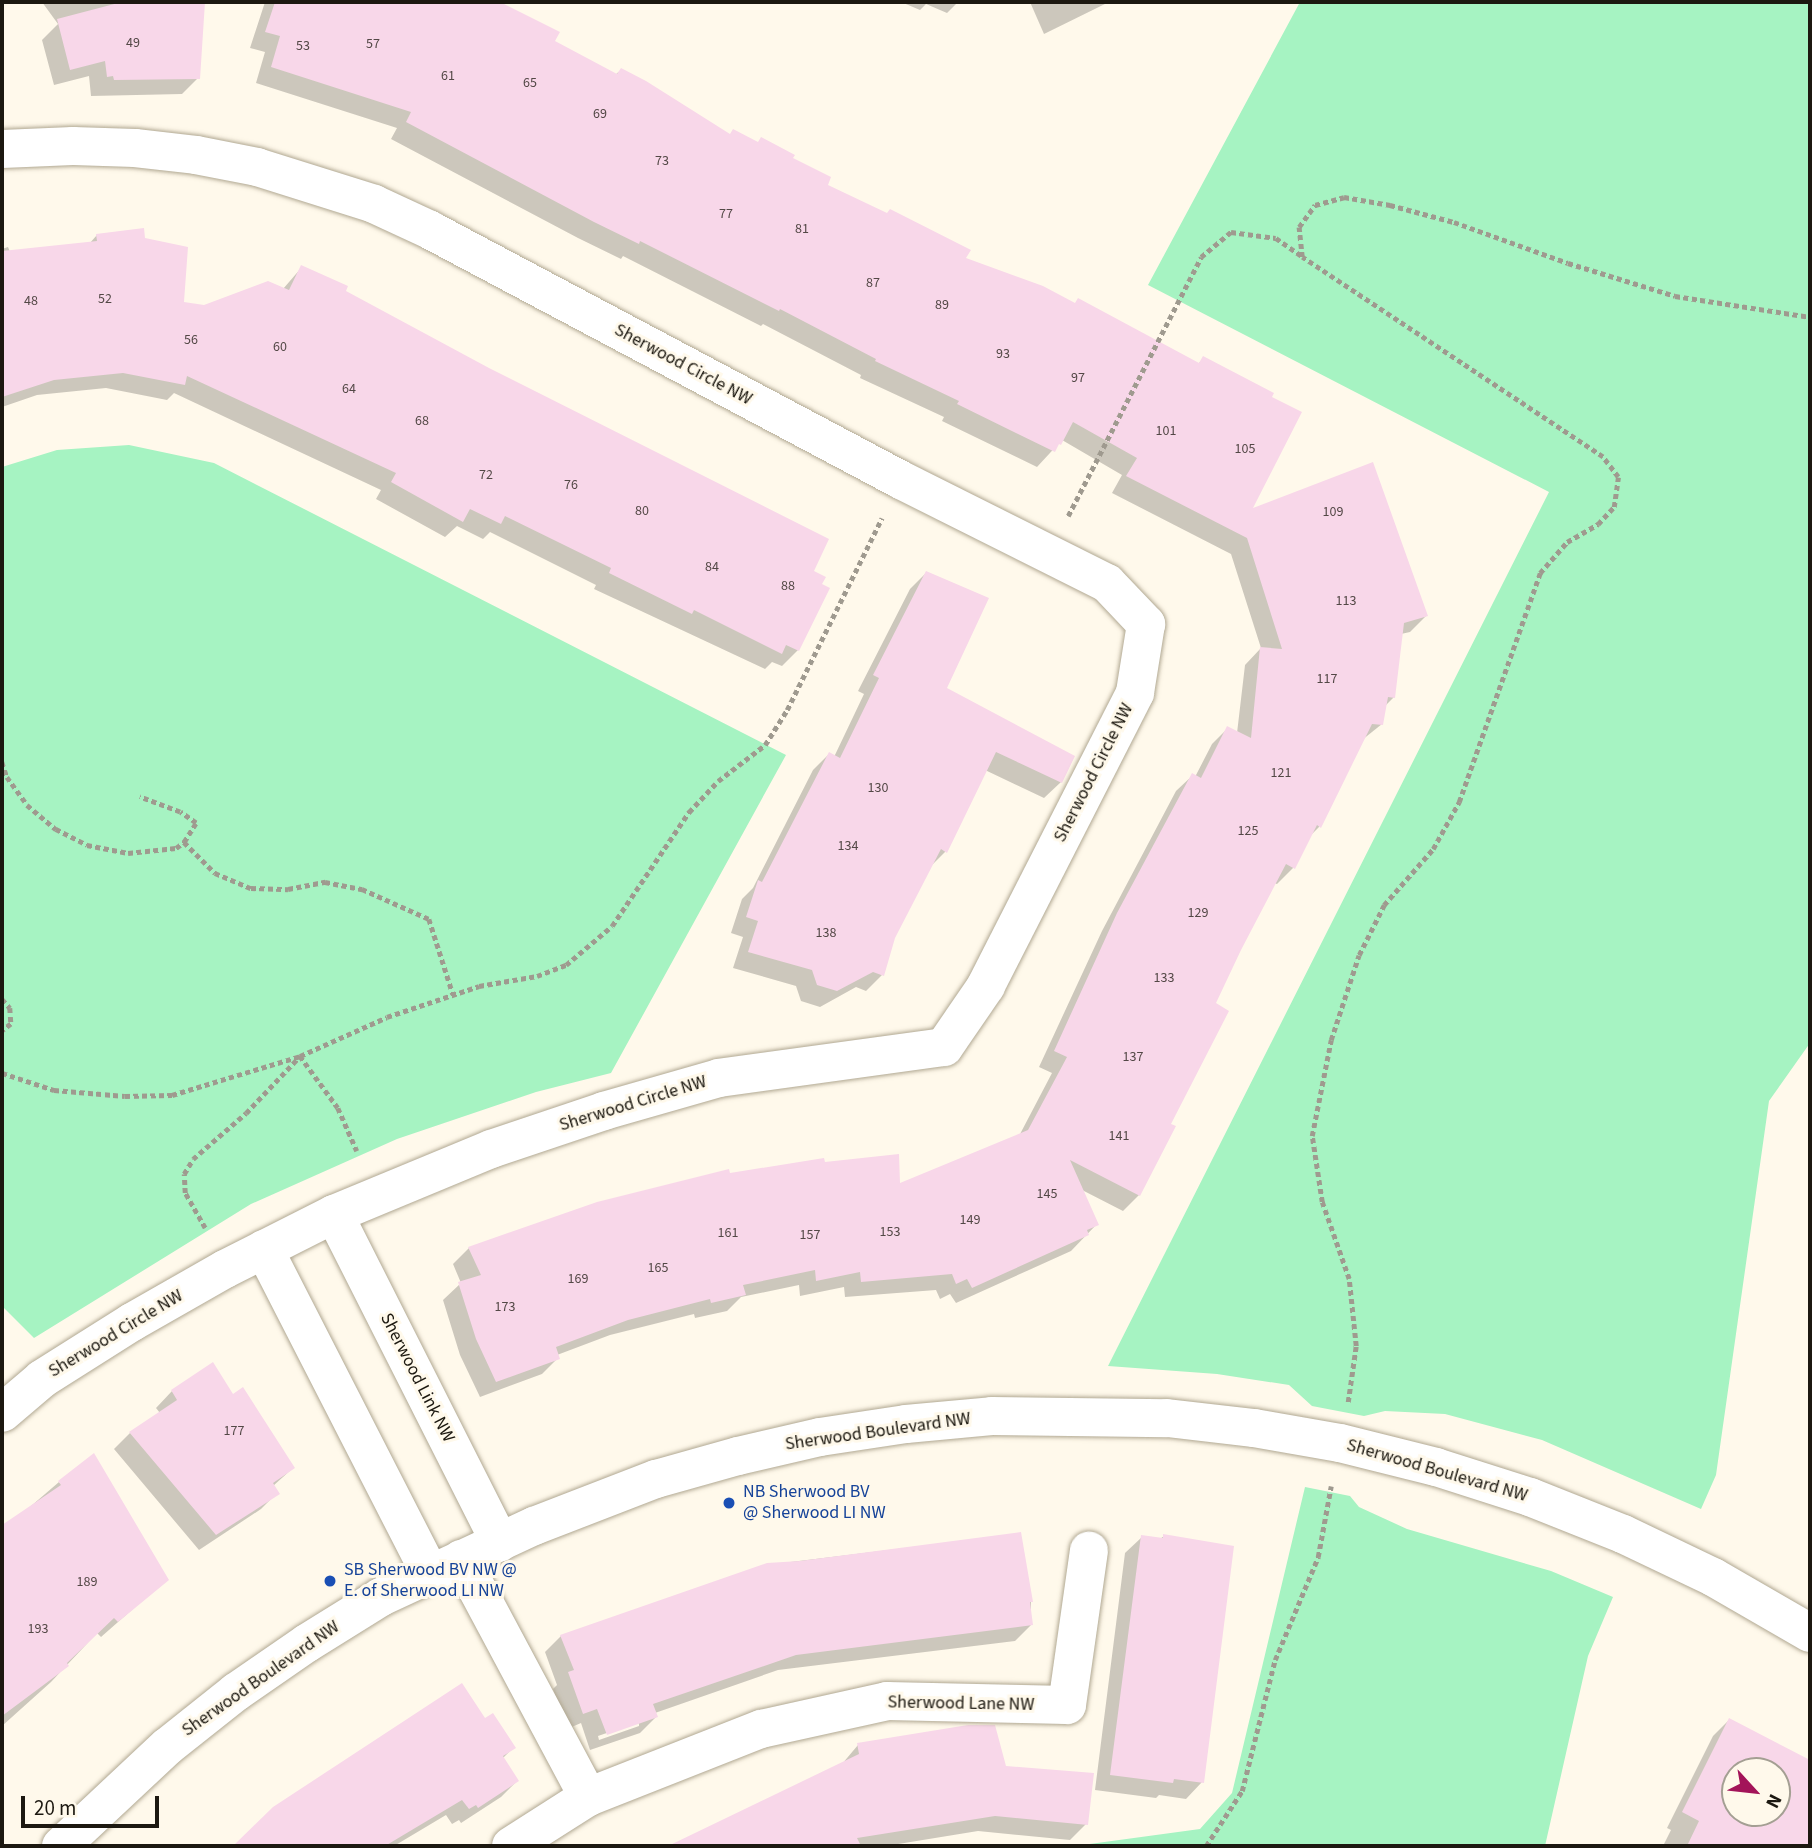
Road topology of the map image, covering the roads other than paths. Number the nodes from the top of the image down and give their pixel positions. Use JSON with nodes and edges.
{"nodes":[{"id":1,"x":3,"y":145,"type":"edge"},
{"id":2,"x":334,"y":1214,"type":"junction"},
{"id":3,"x":264,"y":1249,"type":"junction"},
{"id":4,"x":2,"y":1413,"type":"edge"},
{"id":5,"x":500,"y":1542,"type":"junction"},
{"id":6,"x":1088,"y":1551,"type":"dead end"},
{"id":7,"x":445,"y":1567,"type":"junction"},
{"id":8,"x":1810,"y":1633,"type":"edge"},
{"id":9,"x":588,"y":1797,"type":"junction"},
{"id":10,"x":61,"y":1846,"type":"edge"},
{"id":11,"x":511,"y":1846,"type":"edge"}],
"edges":[{"from":1,"to":2,"type":"street","name":"Sherwood Circle NW"},
{"from":2,"to":3,"type":"street","name":"Sherwood Circle NW"},
{"from":2,"to":5,"type":"street","name":"Sherwood Link NW"},
{"from":3,"to":4,"type":"street","name":"Sherwood Circle NW"},
{"from":3,"to":7,"type":"street"},
{"from":5,"to":7,"type":"street","name":"Sherwood Boulevard NW"},
{"from":5,"to":8,"type":"street","name":"Sherwood Boulevard NW"},
{"from":6,"to":9,"type":"street","name":"Sherwood Lane NW"},
{"from":7,"to":9,"type":"street"},
{"from":7,"to":10,"type":"street","name":"Sherwood Boulevard NW"},
{"from":9,"to":11,"type":"street","name":"Sherwood Lane NW"}]}
